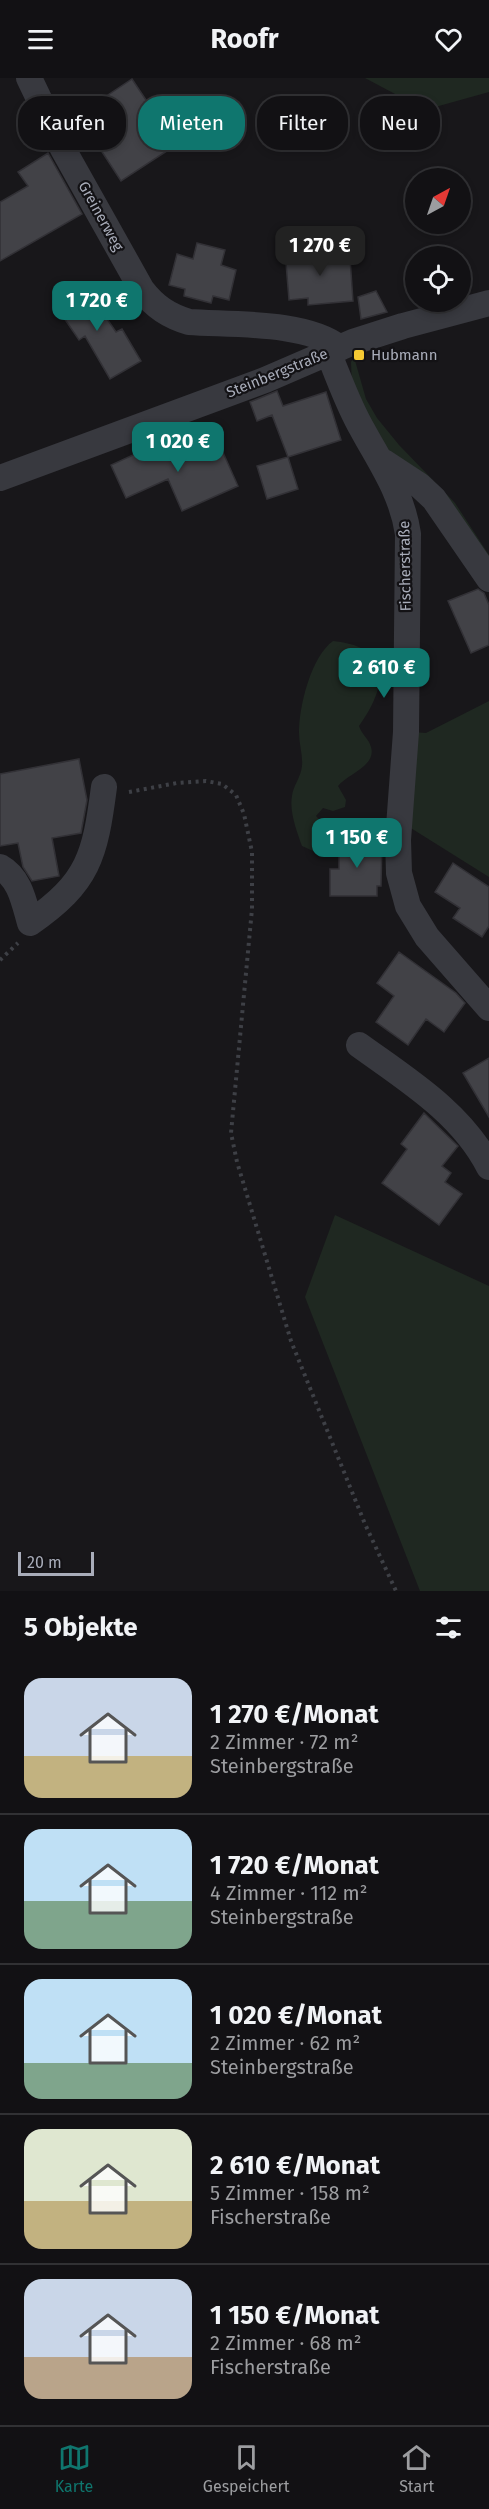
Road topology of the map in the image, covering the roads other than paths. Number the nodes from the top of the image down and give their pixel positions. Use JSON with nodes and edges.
{"nodes":[{"id":1,"x":29,"y":78,"type":"edge"},
{"id":2,"x":489,"y":303,"type":"edge"},
{"id":3,"x":334,"y":350,"type":"junction"},
{"id":4,"x":379,"y":458,"type":"junction"},
{"id":5,"x":0,"y":478,"type":"edge"},
{"id":6,"x":489,"y":579,"type":"edge"},
{"id":7,"x":103,"y":792,"type":"road end"},
{"id":8,"x":0,"y":867,"type":"edge"},
{"id":9,"x":489,"y":1008,"type":"edge"},
{"id":10,"x":359,"y":1045,"type":"dead end"},
{"id":11,"x":489,"y":1167,"type":"edge"}],
"edges":[{"from":1,"to":3,"type":"street","name":"Greinerweg"},
{"from":2,"to":3,"type":"street","name":"Steinbergstraße"},
{"from":3,"to":4,"type":"street","name":"Fischerstraße"},
{"from":3,"to":5,"type":"street","name":"Steinbergstraße"},
{"from":4,"to":6,"type":"street","name":"Fischerstraße"},
{"from":4,"to":9,"type":"street","name":"Fischerstraße"},
{"from":7,"to":8,"type":"street"},
{"from":10,"to":11,"type":"street"}]}
